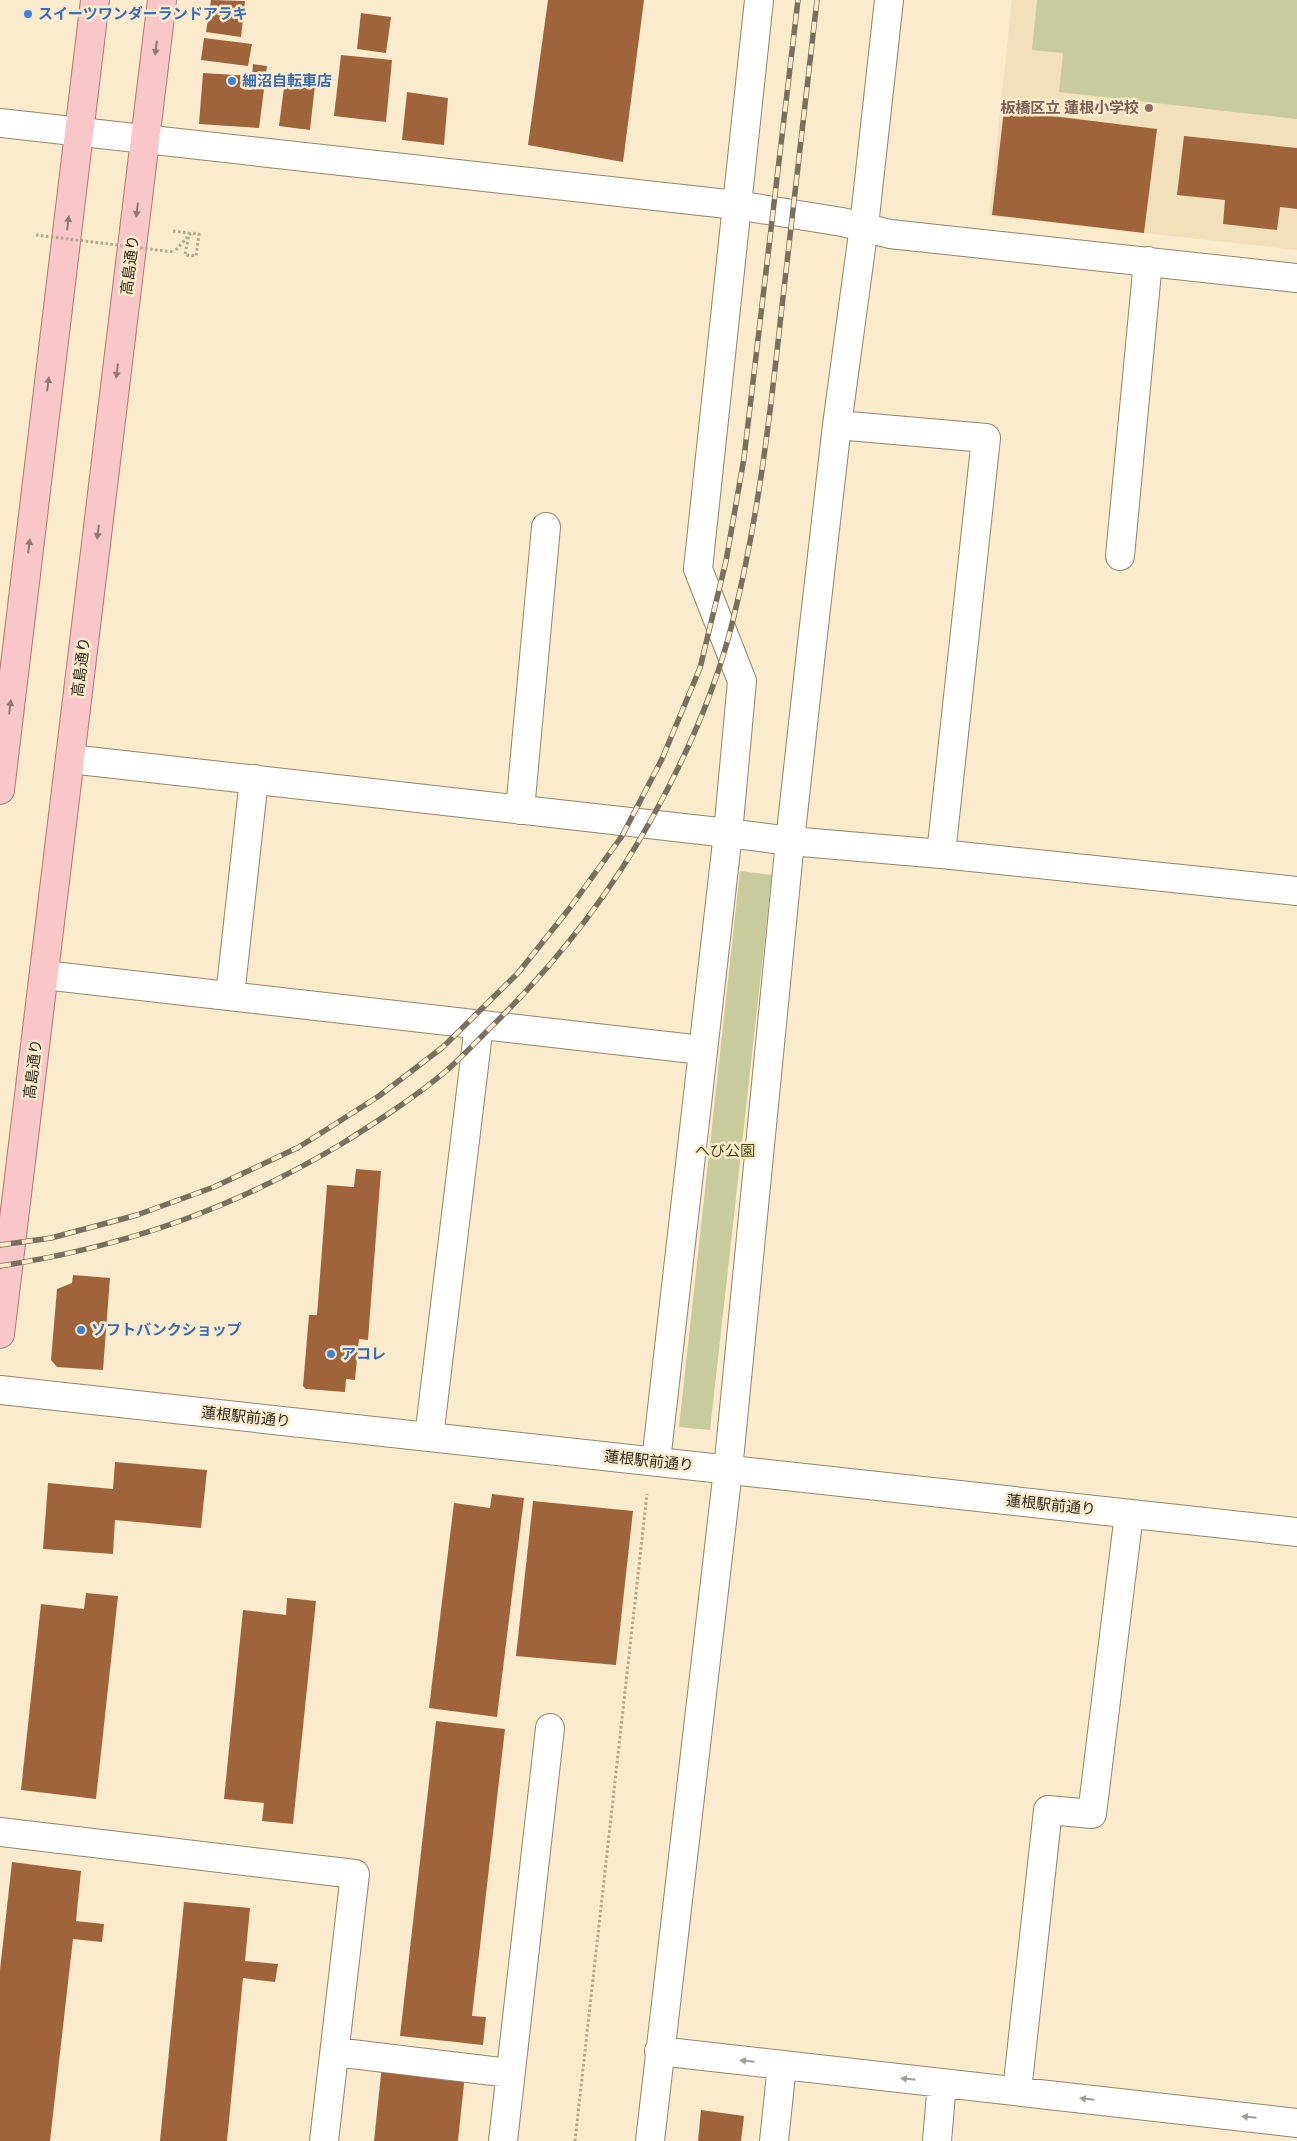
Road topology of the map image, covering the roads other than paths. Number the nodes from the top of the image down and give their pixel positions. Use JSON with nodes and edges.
{"nodes":[{"id":1,"x":95,"y":0,"type":"edge"},
{"id":2,"x":162,"y":0,"type":"edge"},
{"id":3,"x":759,"y":0,"type":"edge"},
{"id":4,"x":889,"y":0,"type":"edge"},
{"id":5,"x":0,"y":123,"type":"edge"},
{"id":6,"x":78,"y":131,"type":"junction"},
{"id":7,"x":145,"y":140,"type":"junction"},
{"id":8,"x":736,"y":205,"type":"junction"},
{"id":9,"x":864,"y":226,"type":"junction"},
{"id":10,"x":1148,"y":261,"type":"junction"},
{"id":11,"x":1297,"y":278,"type":"edge"},
{"id":12,"x":837,"y":425,"type":"junction"},
{"id":13,"x":546,"y":527,"type":"dead end"},
{"id":14,"x":1120,"y":556,"type":"dead end"},
{"id":15,"x":2,"y":750,"type":"edge"},
{"id":16,"x":70,"y":759,"type":"junction"},
{"id":17,"x":254,"y":780,"type":"junction"},
{"id":18,"x":0,"y":790,"type":"edge"},
{"id":19,"x":520,"y":810,"type":"junction"},
{"id":20,"x":728,"y":833,"type":"junction"},
{"id":21,"x":790,"y":842,"type":"junction"},
{"id":22,"x":941,"y":854,"type":"junction"},
{"id":23,"x":1297,"y":891,"type":"edge"},
{"id":24,"x":44,"y":976,"type":"junction"},
{"id":25,"x":230,"y":996,"type":"junction"},
{"id":26,"x":480,"y":1025,"type":"junction"},
{"id":27,"x":702,"y":1050,"type":"junction"},
{"id":28,"x":0,"y":1334,"type":"edge"},
{"id":29,"x":0,"y":1390,"type":"edge"},
{"id":30,"x":429,"y":1437,"type":"junction"},
{"id":31,"x":656,"y":1461,"type":"junction"},
{"id":32,"x":728,"y":1470,"type":"junction"},
{"id":33,"x":1128,"y":1514,"type":"junction"},
{"id":34,"x":1297,"y":1532,"type":"edge"},
{"id":35,"x":550,"y":1728,"type":"dead end"},
{"id":36,"x":0,"y":1832,"type":"edge"},
{"id":37,"x":659,"y":2051,"type":"junction"},
{"id":38,"x":335,"y":2052,"type":"junction"},
{"id":39,"x":782,"y":2065,"type":"junction"},
{"id":40,"x":510,"y":2073,"type":"junction"},
{"id":41,"x":942,"y":2083,"type":"junction"},
{"id":42,"x":1017,"y":2091,"type":"junction"},
{"id":43,"x":1297,"y":2123,"type":"edge"},
{"id":44,"x":324,"y":2141,"type":"edge"},
{"id":45,"x":502,"y":2141,"type":"edge"},
{"id":46,"x":650,"y":2141,"type":"edge"},
{"id":47,"x":774,"y":2141,"type":"edge"},
{"id":48,"x":937,"y":2141,"type":"edge"}],
"edges":[{"from":1,"to":6,"type":"main road"},
{"from":2,"to":7,"type":"main road","name":"高島通り","one_way":true},
{"from":3,"to":8,"type":"street"},
{"from":4,"to":9,"type":"street"},
{"from":5,"to":6,"type":"street"},
{"from":6,"to":7,"type":"street"},
{"from":15,"to":6,"type":"main road","one_way":true},
{"from":7,"to":8,"type":"street"},
{"from":7,"to":16,"type":"main road","name":"高島通り","one_way":true},
{"from":8,"to":9,"type":"street"},
{"from":8,"to":20,"type":"street"},
{"from":9,"to":10,"type":"street"},
{"from":9,"to":12,"type":"street"},
{"from":10,"to":11,"type":"street"},
{"from":10,"to":14,"type":"street"},
{"from":12,"to":21,"type":"street"},
{"from":12,"to":22,"type":"street"},
{"from":13,"to":19,"type":"street"},
{"from":15,"to":18,"type":"main road"},
{"from":16,"to":17,"type":"street"},
{"from":16,"to":24,"type":"main road","name":"高島通り"},
{"from":17,"to":19,"type":"street"},
{"from":17,"to":25,"type":"street"},
{"from":19,"to":20,"type":"street"},
{"from":20,"to":21,"type":"street"},
{"from":20,"to":27,"type":"street"},
{"from":21,"to":22,"type":"street"},
{"from":21,"to":32,"type":"street"},
{"from":22,"to":23,"type":"street"},
{"from":24,"to":25,"type":"street"},
{"from":24,"to":28,"type":"main road","name":"高島通り"},
{"from":25,"to":26,"type":"street"},
{"from":26,"to":27,"type":"street"},
{"from":26,"to":30,"type":"street"},
{"from":27,"to":31,"type":"street"},
{"from":29,"to":30,"type":"street","name":"蓮根駅前通り"},
{"from":30,"to":31,"type":"street","name":"蓮根駅前通り"},
{"from":31,"to":32,"type":"street","name":"蓮根駅前通り"},
{"from":32,"to":33,"type":"street","name":"蓮根駅前通り"},
{"from":32,"to":37,"type":"street"},
{"from":33,"to":34,"type":"street","name":"蓮根駅前通り"},
{"from":33,"to":42,"type":"street"},
{"from":35,"to":40,"type":"street"},
{"from":36,"to":38,"type":"street"},
{"from":39,"to":37,"type":"street","one_way":true},
{"from":37,"to":46,"type":"street"},
{"from":38,"to":40,"type":"street"},
{"from":38,"to":44,"type":"street"},
{"from":41,"to":39,"type":"street","one_way":true},
{"from":39,"to":47,"type":"street"},
{"from":40,"to":45,"type":"street"},
{"from":41,"to":42,"type":"street"},
{"from":41,"to":48,"type":"street"},
{"from":43,"to":42,"type":"street","one_way":true}]}
